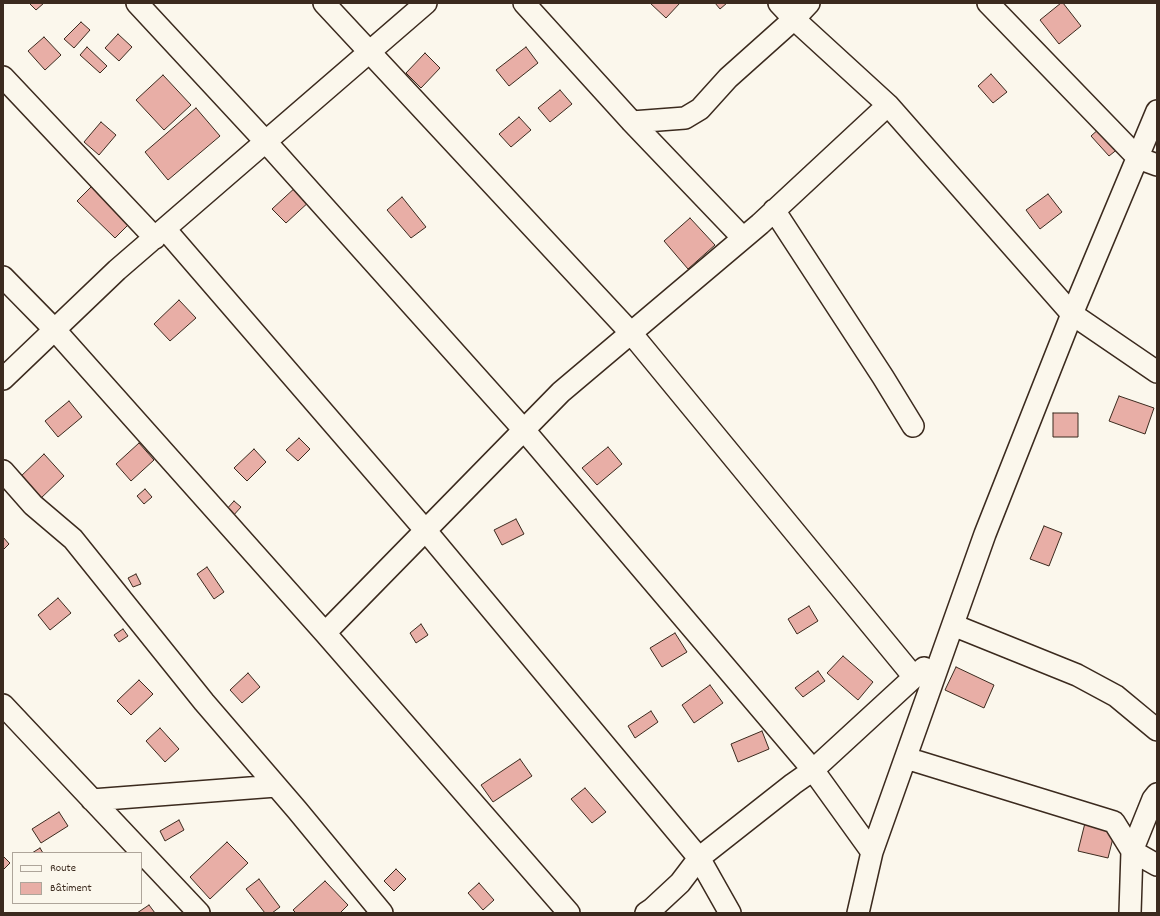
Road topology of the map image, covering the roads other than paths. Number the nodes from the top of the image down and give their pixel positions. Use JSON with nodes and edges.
{"nodes":[{"id":1,"x":137,"y":3,"type":"edge"},
{"id":2,"x":324,"y":3,"type":"edge"},
{"id":3,"x":426,"y":3,"type":"edge"},
{"id":4,"x":524,"y":3,"type":"edge"},
{"id":5,"x":779,"y":3,"type":"edge"},
{"id":6,"x":809,"y":3,"type":"edge"},
{"id":7,"x":988,"y":3,"type":"edge"},
{"id":8,"x":794,"y":19,"type":"junction"},
{"id":9,"x":370,"y":52,"type":"junction"},
{"id":10,"x":3,"y":77,"type":"edge"},
{"id":11,"x":888,"y":104,"type":"junction"},
{"id":12,"x":1157,"y":111,"type":"edge"},
{"id":13,"x":632,"y":122,"type":"junction"},
{"id":14,"x":266,"y":142,"type":"junction"},
{"id":15,"x":1138,"y":158,"type":"junction"},
{"id":16,"x":1157,"y":166,"type":"edge"},
{"id":17,"x":774,"y":210,"type":"junction"},
{"id":18,"x":160,"y":233,"type":"junction"},
{"id":19,"x":743,"y":238,"type":"junction"},
{"id":20,"x":3,"y":277,"type":"edge"},
{"id":21,"x":1072,"y":314,"type":"junction"},
{"id":22,"x":54,"y":329,"type":"junction"},
{"id":23,"x":631,"y":333,"type":"junction"},
{"id":24,"x":1157,"y":372,"type":"edge"},
{"id":25,"x":3,"y":379,"type":"edge"},
{"id":26,"x":913,"y":426,"type":"dead end"},
{"id":27,"x":524,"y":430,"type":"junction"},
{"id":28,"x":3,"y":472,"type":"edge"},
{"id":29,"x":426,"y":531,"type":"junction"},
{"id":30,"x":953,"y":625,"type":"junction"},
{"id":31,"x":326,"y":633,"type":"junction"},
{"id":32,"x":944,"y":649,"type":"junction"},
{"id":33,"x":914,"y":677,"type":"junction"},
{"id":34,"x":3,"y":705,"type":"edge"},
{"id":35,"x":1157,"y":730,"type":"edge"},
{"id":36,"x":906,"y":758,"type":"junction"},
{"id":37,"x":813,"y":770,"type":"junction"},
{"id":38,"x":276,"y":786,"type":"junction"},
{"id":39,"x":1157,"y":794,"type":"edge"},
{"id":40,"x":92,"y":800,"type":"junction"},
{"id":41,"x":1132,"y":851,"type":"junction"},
{"id":42,"x":141,"y":852,"type":"edge"},
{"id":43,"x":872,"y":852,"type":"junction"},
{"id":44,"x":142,"y":853,"type":"edge"},
{"id":45,"x":699,"y":858,"type":"junction"},
{"id":46,"x":1157,"y":866,"type":"edge"},
{"id":47,"x":862,"y":912,"type":"edge"},
{"id":48,"x":199,"y":913,"type":"edge"},
{"id":49,"x":382,"y":913,"type":"edge"},
{"id":50,"x":569,"y":913,"type":"edge"},
{"id":51,"x":646,"y":913,"type":"edge"},
{"id":52,"x":730,"y":913,"type":"edge"},
{"id":53,"x":1130,"y":913,"type":"edge"}],
"edges":[{"from":1,"to":14,"type":"street"},
{"from":2,"to":9,"type":"street"},
{"from":3,"to":9,"type":"street"},
{"from":4,"to":13,"type":"street"},
{"from":5,"to":8,"type":"street"},
{"from":6,"to":8,"type":"street"},
{"from":7,"to":15,"type":"street"},
{"from":8,"to":11,"type":"street"},
{"from":8,"to":13,"type":"street"},
{"from":9,"to":14,"type":"street"},
{"from":9,"to":23,"type":"street"},
{"from":10,"to":18,"type":"street"},
{"from":11,"to":17,"type":"street"},
{"from":11,"to":21,"type":"street"},
{"from":12,"to":15,"type":"street"},
{"from":13,"to":19,"type":"street"},
{"from":14,"to":18,"type":"street"},
{"from":14,"to":27,"type":"street"},
{"from":15,"to":16,"type":"street"},
{"from":15,"to":21,"type":"street"},
{"from":17,"to":19,"type":"street"},
{"from":17,"to":26,"type":"street"},
{"from":18,"to":22,"type":"street"},
{"from":18,"to":29,"type":"street"},
{"from":19,"to":23,"type":"street"},
{"from":20,"to":22,"type":"street"},
{"from":21,"to":24,"type":"street"},
{"from":21,"to":30,"type":"street"},
{"from":22,"to":25,"type":"street"},
{"from":22,"to":31,"type":"street"},
{"from":23,"to":27,"type":"street"},
{"from":23,"to":33,"type":"street"},
{"from":27,"to":29,"type":"street"},
{"from":27,"to":37,"type":"street"},
{"from":28,"to":38,"type":"street"},
{"from":29,"to":31,"type":"street"},
{"from":29,"to":45,"type":"street"},
{"from":30,"to":32,"type":"street"},
{"from":30,"to":35,"type":"street"},
{"from":31,"to":50,"type":"street"},
{"from":32,"to":33,"type":"street"},
{"from":32,"to":36,"type":"street"},
{"from":33,"to":37,"type":"street"},
{"from":34,"to":40,"type":"street"},
{"from":36,"to":41,"type":"street"},
{"from":36,"to":43,"type":"street"},
{"from":37,"to":43,"type":"street"},
{"from":37,"to":45,"type":"street"},
{"from":38,"to":40,"type":"street"},
{"from":38,"to":49,"type":"street"},
{"from":39,"to":41,"type":"street"},
{"from":40,"to":42,"type":"street"},
{"from":41,"to":46,"type":"street"},
{"from":41,"to":53,"type":"street"},
{"from":43,"to":47,"type":"street"},
{"from":44,"to":48,"type":"street"},
{"from":45,"to":51,"type":"street"},
{"from":45,"to":52,"type":"street"}]}
